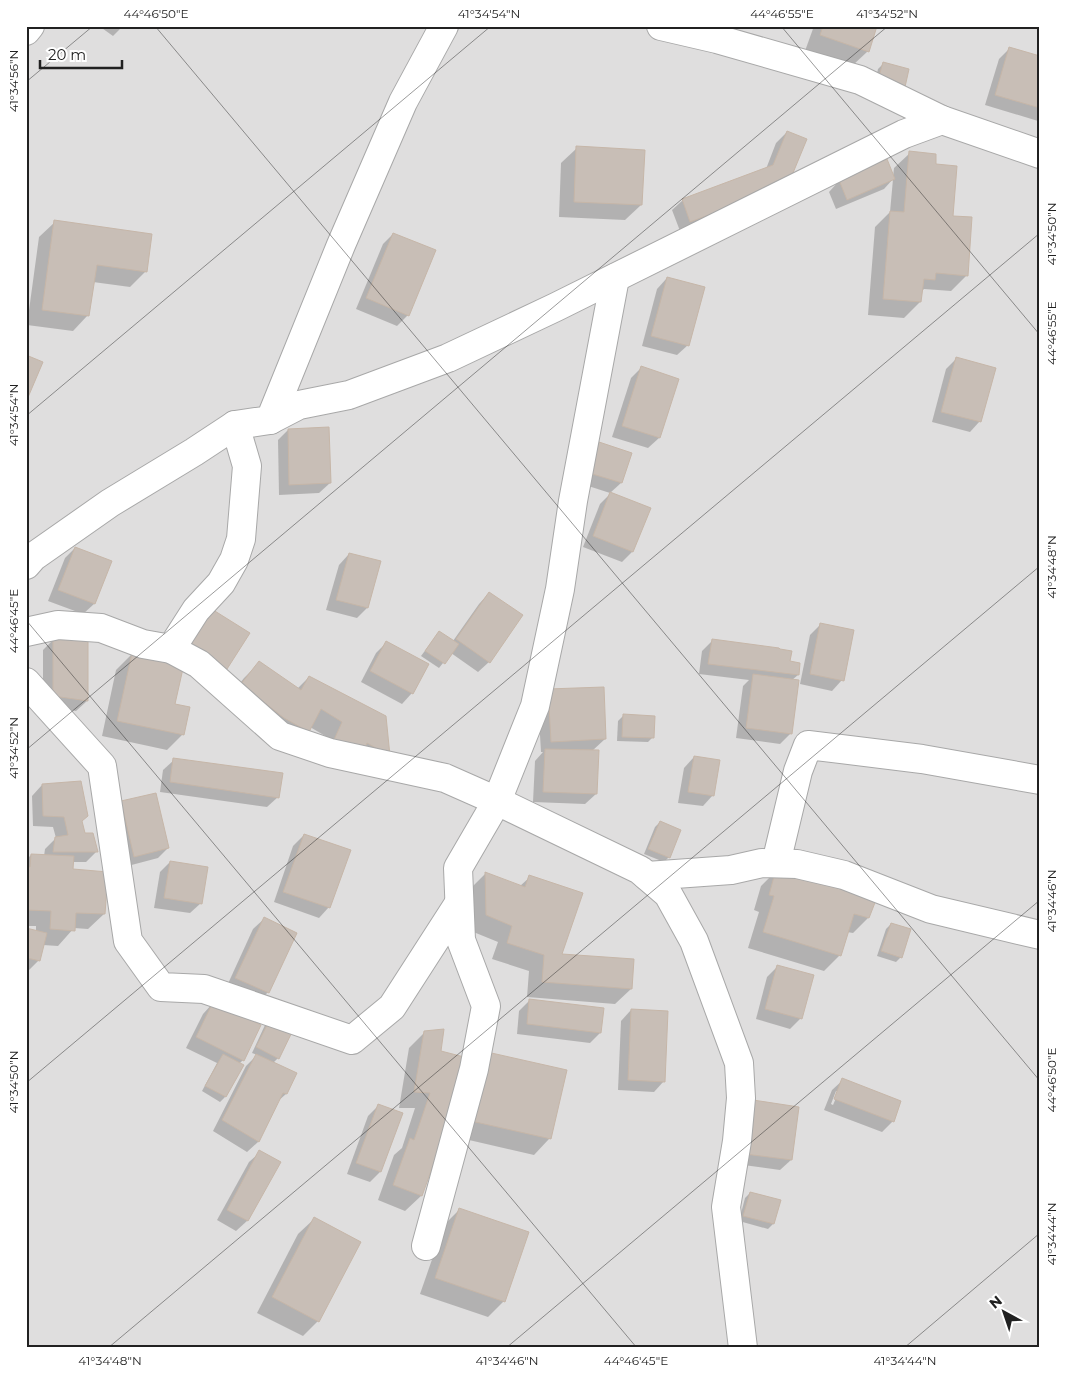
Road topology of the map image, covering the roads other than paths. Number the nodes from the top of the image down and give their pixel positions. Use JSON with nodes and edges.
{"nodes":[{"id":1,"x":30,"y":26,"type":"edge"},
{"id":2,"x":444,"y":26,"type":"edge"},
{"id":3,"x":661,"y":26,"type":"edge"},
{"id":4,"x":26,"y":31,"type":"edge"},
{"id":5,"x":942,"y":120,"type":"junction"},
{"id":6,"x":1040,"y":154,"type":"edge"},
{"id":7,"x":615,"y":278,"type":"junction"},
{"id":8,"x":270,"y":420,"type":"junction"},
{"id":9,"x":235,"y":425,"type":"junction"},
{"id":10,"x":26,"y":565,"type":"edge"},
{"id":11,"x":26,"y":632,"type":"edge"},
{"id":12,"x":171,"y":649,"type":"junction"},
{"id":13,"x":26,"y":682,"type":"edge"},
{"id":14,"x":1040,"y":780,"type":"edge"},
{"id":15,"x":497,"y":801,"type":"junction"},
{"id":16,"x":776,"y":863,"type":"junction"},
{"id":17,"x":647,"y":876,"type":"junction"},
{"id":18,"x":460,"y":903,"type":"junction"},
{"id":19,"x":1040,"y":935,"type":"edge"},
{"id":20,"x":426,"y":1246,"type":"dead end"},
{"id":21,"x":743,"y":1348,"type":"edge"}],
"edges":[{"from":1,"to":4,"type":"street"},
{"from":2,"to":8,"type":"street"},
{"from":3,"to":5,"type":"street"},
{"from":5,"to":6,"type":"street"},
{"from":5,"to":7,"type":"street"},
{"from":7,"to":8,"type":"street"},
{"from":7,"to":15,"type":"street"},
{"from":8,"to":9,"type":"street"},
{"from":9,"to":10,"type":"street"},
{"from":9,"to":12,"type":"street"},
{"from":11,"to":12,"type":"street"},
{"from":12,"to":15,"type":"street"},
{"from":13,"to":18,"type":"street"},
{"from":14,"to":16,"type":"street"},
{"from":15,"to":17,"type":"street"},
{"from":15,"to":18,"type":"street"},
{"from":16,"to":17,"type":"street"},
{"from":16,"to":19,"type":"street"},
{"from":17,"to":21,"type":"street"},
{"from":18,"to":20,"type":"street"}]}
